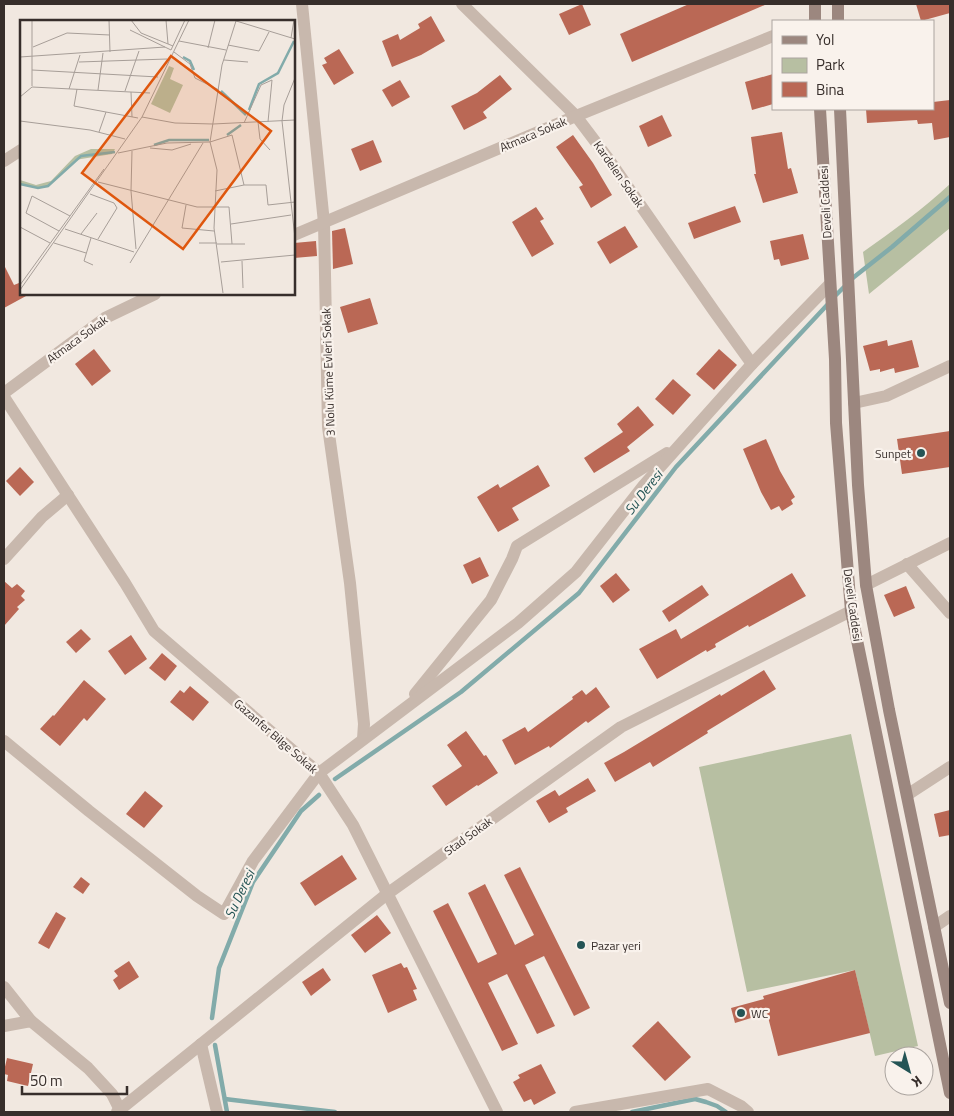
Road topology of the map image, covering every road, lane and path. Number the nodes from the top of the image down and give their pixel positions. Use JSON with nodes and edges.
{"nodes":[{"id":1,"x":302,"y":4,"type":"edge"},
{"id":2,"x":462,"y":4,"type":"edge"},
{"id":3,"x":815,"y":4,"type":"edge"},
{"id":4,"x":838,"y":4,"type":"edge"},
{"id":5,"x":813,"y":20,"type":"edge"},
{"id":6,"x":838,"y":20,"type":"edge"},
{"id":7,"x":772,"y":36,"type":"edge"},
{"id":8,"x":820,"y":110,"type":"edge"},
{"id":9,"x":840,"y":110,"type":"edge"},
{"id":10,"x":576,"y":116,"type":"junction"},
{"id":11,"x":20,"y":151,"type":"edge"},
{"id":12,"x":4,"y":161,"type":"edge"},
{"id":13,"x":324,"y":223,"type":"junction"},
{"id":14,"x":295,"y":235,"type":"edge"},
{"id":15,"x":830,"y":289,"type":"junction"},
{"id":16,"x":153,"y":295,"type":"edge"},
{"id":17,"x":752,"y":364,"type":"junction"},
{"id":18,"x":950,"y":366,"type":"edge"},
{"id":19,"x":4,"y":395,"type":"edge"},
{"id":20,"x":854,"y":403,"type":"junction"},
{"id":21,"x":680,"y":445,"type":"junction"},
{"id":22,"x":68,"y":495,"type":"junction"},
{"id":23,"x":950,"y":543,"type":"edge"},
{"id":24,"x":4,"y":559,"type":"edge"},
{"id":25,"x":907,"y":564,"type":"junction"},
{"id":26,"x":866,"y":585,"type":"junction"},
{"id":27,"x":851,"y":611,"type":"junction"},
{"id":28,"x":950,"y":613,"type":"edge"},
{"id":29,"x":402,"y":710,"type":"junction"},
{"id":30,"x":363,"y":739,"type":"junction"},
{"id":31,"x":4,"y":741,"type":"edge"},
{"id":32,"x":950,"y":767,"type":"edge"},
{"id":33,"x":319,"y":773,"type":"junction"},
{"id":34,"x":907,"y":795,"type":"junction"},
{"id":35,"x":387,"y":894,"type":"junction"},
{"id":36,"x":950,"y":916,"type":"edge"},
{"id":37,"x":934,"y":927,"type":"junction"},
{"id":38,"x":4,"y":987,"type":"edge"},
{"id":39,"x":950,"y":1003,"type":"edge"},
{"id":40,"x":31,"y":1021,"type":"junction"},
{"id":41,"x":4,"y":1026,"type":"edge"},
{"id":42,"x":201,"y":1044,"type":"junction"},
{"id":43,"x":950,"y":1094,"type":"edge"},
{"id":44,"x":118,"y":1111,"type":"edge"},
{"id":45,"x":218,"y":1112,"type":"edge"},
{"id":46,"x":497,"y":1112,"type":"edge"},
{"id":47,"x":575,"y":1112,"type":"edge"},
{"id":48,"x":748,"y":1112,"type":"edge"}],
"edges":[{"from":1,"to":13,"type":"street","name":"3 Nolu Küme Evleri Sokak"},
{"from":2,"to":10,"type":"street","name":"Kardelen Sokak"},
{"from":3,"to":5,"type":"main road"},
{"from":4,"to":6,"type":"main road"},
{"from":7,"to":10,"type":"street","name":"Atmaca Sokak"},
{"from":8,"to":15,"type":"main road","name":"Develi Caddesi"},
{"from":9,"to":20,"type":"main road","name":"Develi Caddesi"},
{"from":10,"to":13,"type":"street","name":"Atmaca Sokak"},
{"from":10,"to":17,"type":"street","name":"Kardelen Sokak"},
{"from":11,"to":12,"type":"street"},
{"from":13,"to":14,"type":"street","name":"Atmaca Sokak"},
{"from":13,"to":30,"type":"street","name":"3 Nolu Küme Evleri Sokak"},
{"from":15,"to":17,"type":"street"},
{"from":15,"to":27,"type":"main road","name":"Develi Caddesi"},
{"from":16,"to":19,"type":"street","name":"Atmaca Sokak"},
{"from":17,"to":21,"type":"street"},
{"from":18,"to":20,"type":"street"},
{"from":19,"to":22,"type":"street","name":"Gazanfer Bilge Sokak"},
{"from":20,"to":26,"type":"main road","name":"Develi Caddesi"},
{"from":21,"to":29,"type":"street"},
{"from":21,"to":29,"type":"street"},
{"from":22,"to":24,"type":"street"},
{"from":22,"to":33,"type":"street","name":"Gazanfer Bilge Sokak"},
{"from":23,"to":25,"type":"street"},
{"from":25,"to":26,"type":"street"},
{"from":25,"to":28,"type":"street"},
{"from":26,"to":34,"type":"main road","name":"Develi Caddesi"},
{"from":27,"to":35,"type":"street","name":"Stad Sokak"},
{"from":27,"to":43,"type":"main road","name":"Develi Caddesi"},
{"from":29,"to":30,"type":"street"},
{"from":30,"to":33,"type":"street"},
{"from":31,"to":33,"type":"street"},
{"from":32,"to":34,"type":"street"},
{"from":33,"to":35,"type":"street","name":"Gazanfer Bilge Sokak"},
{"from":34,"to":37,"type":"main road","name":"Develi Caddesi"},
{"from":35,"to":42,"type":"street","name":"Stad Sokak"},
{"from":35,"to":46,"type":"street","name":"Gazanfer Bilge Sokak"},
{"from":36,"to":37,"type":"street"},
{"from":37,"to":39,"type":"main road","name":"Develi Caddesi"},
{"from":38,"to":40,"type":"street"},
{"from":40,"to":41,"type":"street"},
{"from":40,"to":44,"type":"street"},
{"from":42,"to":44,"type":"street","name":"Stad Sokak"},
{"from":42,"to":45,"type":"street"},
{"from":47,"to":48,"type":"street"}]}
